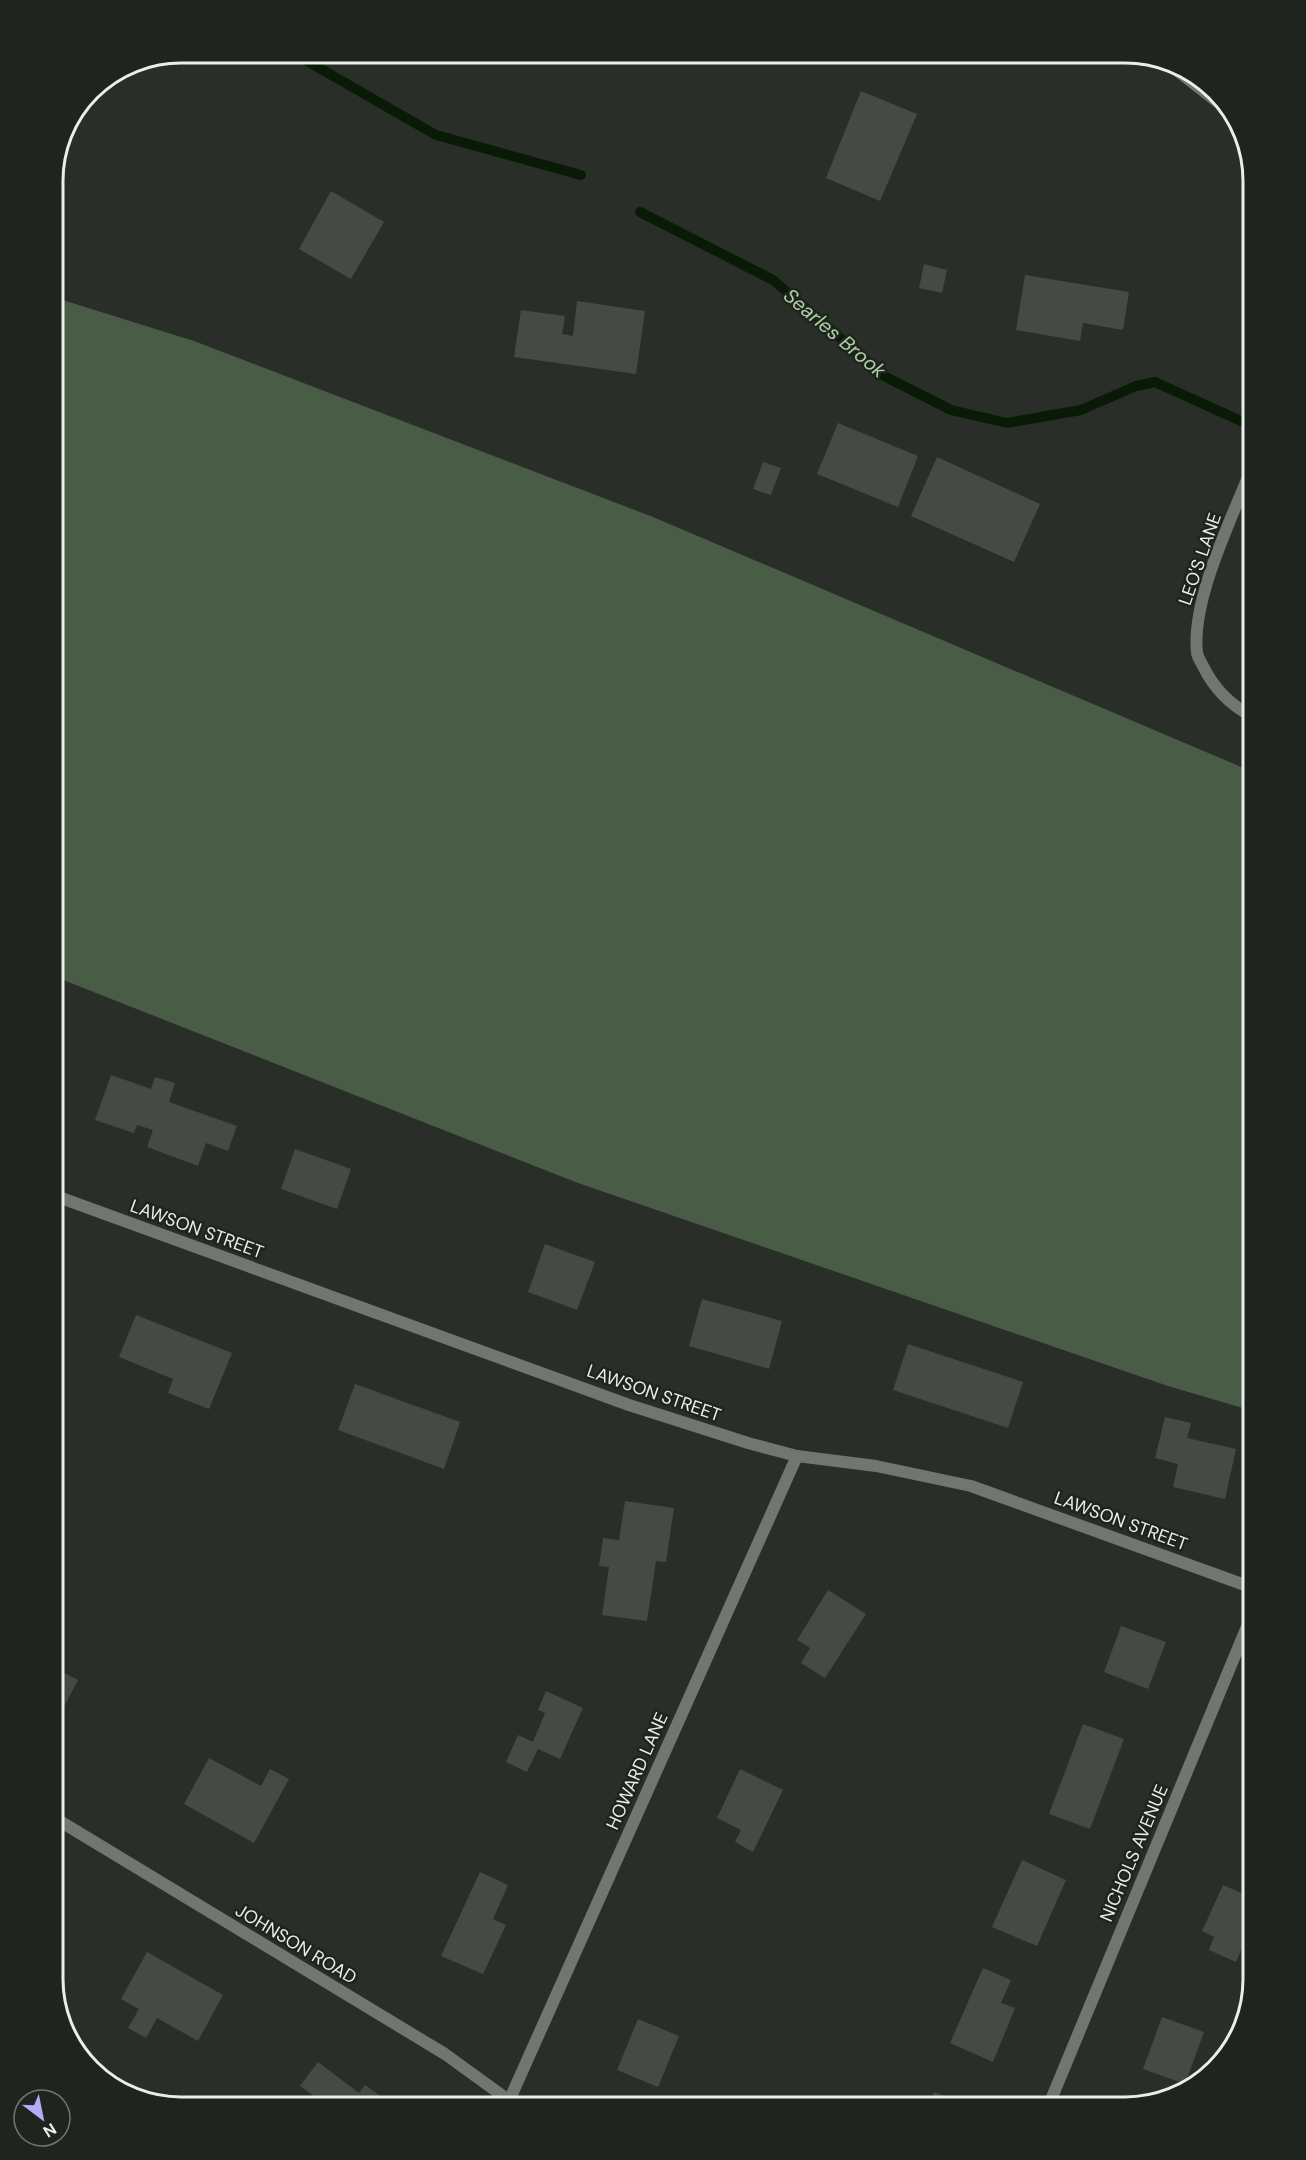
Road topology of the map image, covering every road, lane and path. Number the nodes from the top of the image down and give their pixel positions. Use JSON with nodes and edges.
{"nodes":[{"id":1,"x":1243,"y":492,"type":"edge"},
{"id":2,"x":1243,"y":712,"type":"edge"},
{"id":3,"x":63,"y":1199,"type":"edge"},
{"id":4,"x":797,"y":1456,"type":"junction"},
{"id":5,"x":1243,"y":1584,"type":"edge"},
{"id":6,"x":1243,"y":1638,"type":"edge"},
{"id":7,"x":63,"y":1824,"type":"edge"},
{"id":8,"x":503,"y":2097,"type":"edge"},
{"id":9,"x":516,"y":2097,"type":"edge"},
{"id":10,"x":1053,"y":2097,"type":"edge"}],
"edges":[{"from":1,"to":2,"type":"street","name":"LEO'S LANE"},
{"from":3,"to":4,"type":"street","name":"LAWSON STREET"},
{"from":4,"to":5,"type":"street","name":"LAWSON STREET"},
{"from":4,"to":9,"type":"street","name":"HOWARD LANE"},
{"from":6,"to":10,"type":"street","name":"NICHOLS AVENUE"},
{"from":7,"to":8,"type":"street","name":"JOHNSON ROAD"}]}
